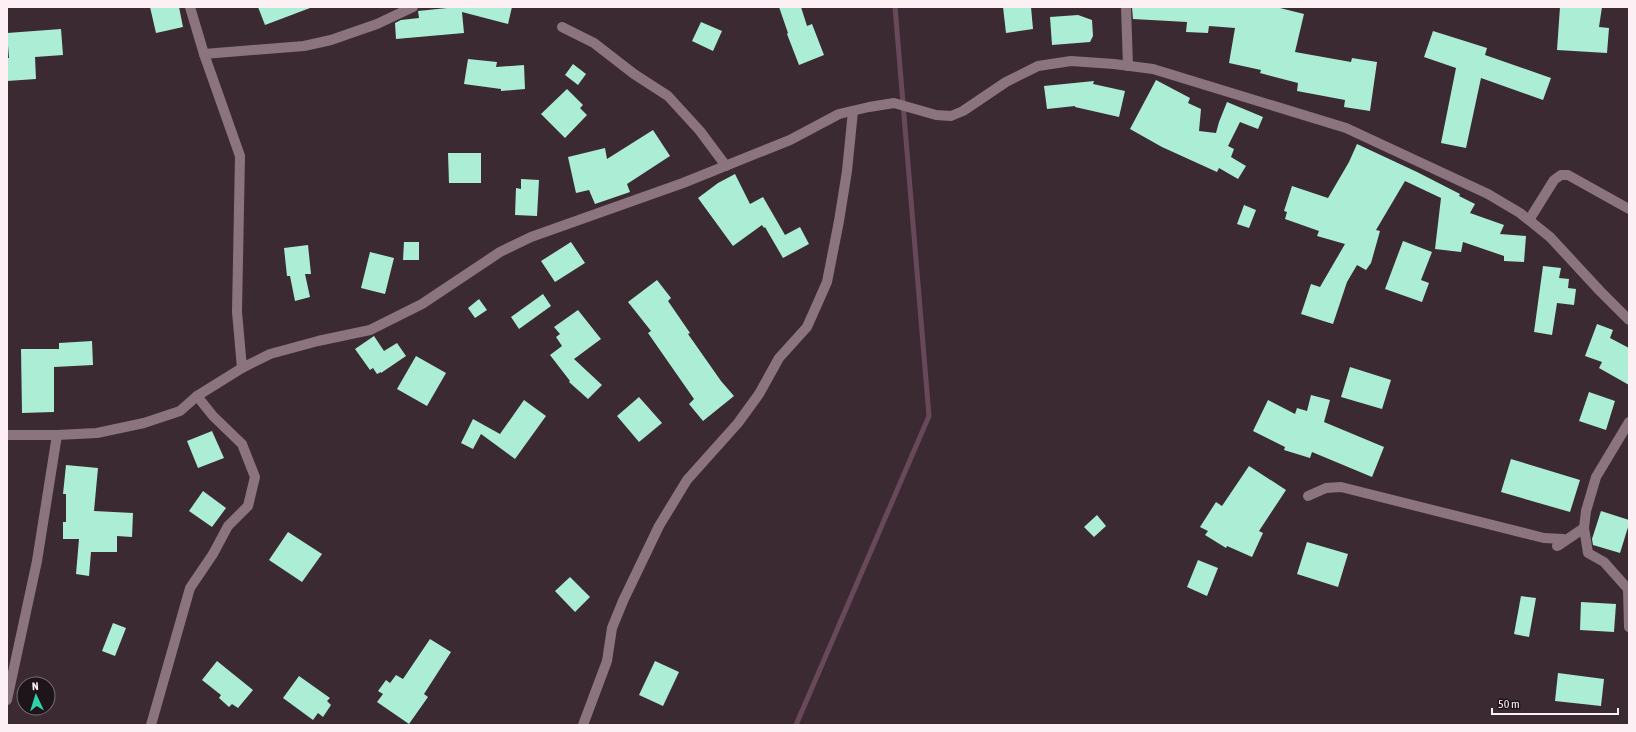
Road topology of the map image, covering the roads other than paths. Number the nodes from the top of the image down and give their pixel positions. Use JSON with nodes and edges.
{"nodes":[{"id":1,"x":190,"y":7,"type":"edge"},
{"id":2,"x":413,"y":7,"type":"edge"},
{"id":3,"x":1126,"y":7,"type":"edge"},
{"id":4,"x":562,"y":27,"type":"dead end"},
{"id":5,"x":204,"y":54,"type":"junction"},
{"id":6,"x":1128,"y":66,"type":"junction"},
{"id":7,"x":853,"y":111,"type":"junction"},
{"id":8,"x":726,"y":166,"type":"junction"},
{"id":9,"x":1629,"y":209,"type":"edge"},
{"id":10,"x":1529,"y":220,"type":"junction"},
{"id":11,"x":1629,"y":320,"type":"edge"},
{"id":12,"x":242,"y":368,"type":"junction"},
{"id":13,"x":197,"y":396,"type":"junction"},
{"id":14,"x":1629,"y":422,"type":"edge"},
{"id":15,"x":7,"y":435,"type":"edge"},
{"id":16,"x":57,"y":435,"type":"junction"},
{"id":17,"x":1308,"y":496,"type":"dead end"},
{"id":18,"x":1584,"y":528,"type":"junction"},
{"id":19,"x":1629,"y":627,"type":"edge"},
{"id":20,"x":7,"y":700,"type":"edge"},
{"id":21,"x":151,"y":725,"type":"edge"},
{"id":22,"x":583,"y":725,"type":"edge"}],
"edges":[{"from":1,"to":5,"type":"street"},
{"from":2,"to":5,"type":"street"},
{"from":3,"to":6,"type":"street"},
{"from":4,"to":8,"type":"street"},
{"from":5,"to":12,"type":"street"},
{"from":6,"to":7,"type":"street"},
{"from":6,"to":10,"type":"street"},
{"from":7,"to":8,"type":"street"},
{"from":7,"to":22,"type":"street"},
{"from":8,"to":12,"type":"street"},
{"from":9,"to":10,"type":"street"},
{"from":10,"to":11,"type":"street"},
{"from":12,"to":13,"type":"street"},
{"from":13,"to":16,"type":"street"},
{"from":13,"to":21,"type":"street"},
{"from":14,"to":18,"type":"street"},
{"from":15,"to":16,"type":"street"},
{"from":16,"to":20,"type":"street"},
{"from":17,"to":18,"type":"street"},
{"from":18,"to":19,"type":"street"}]}
